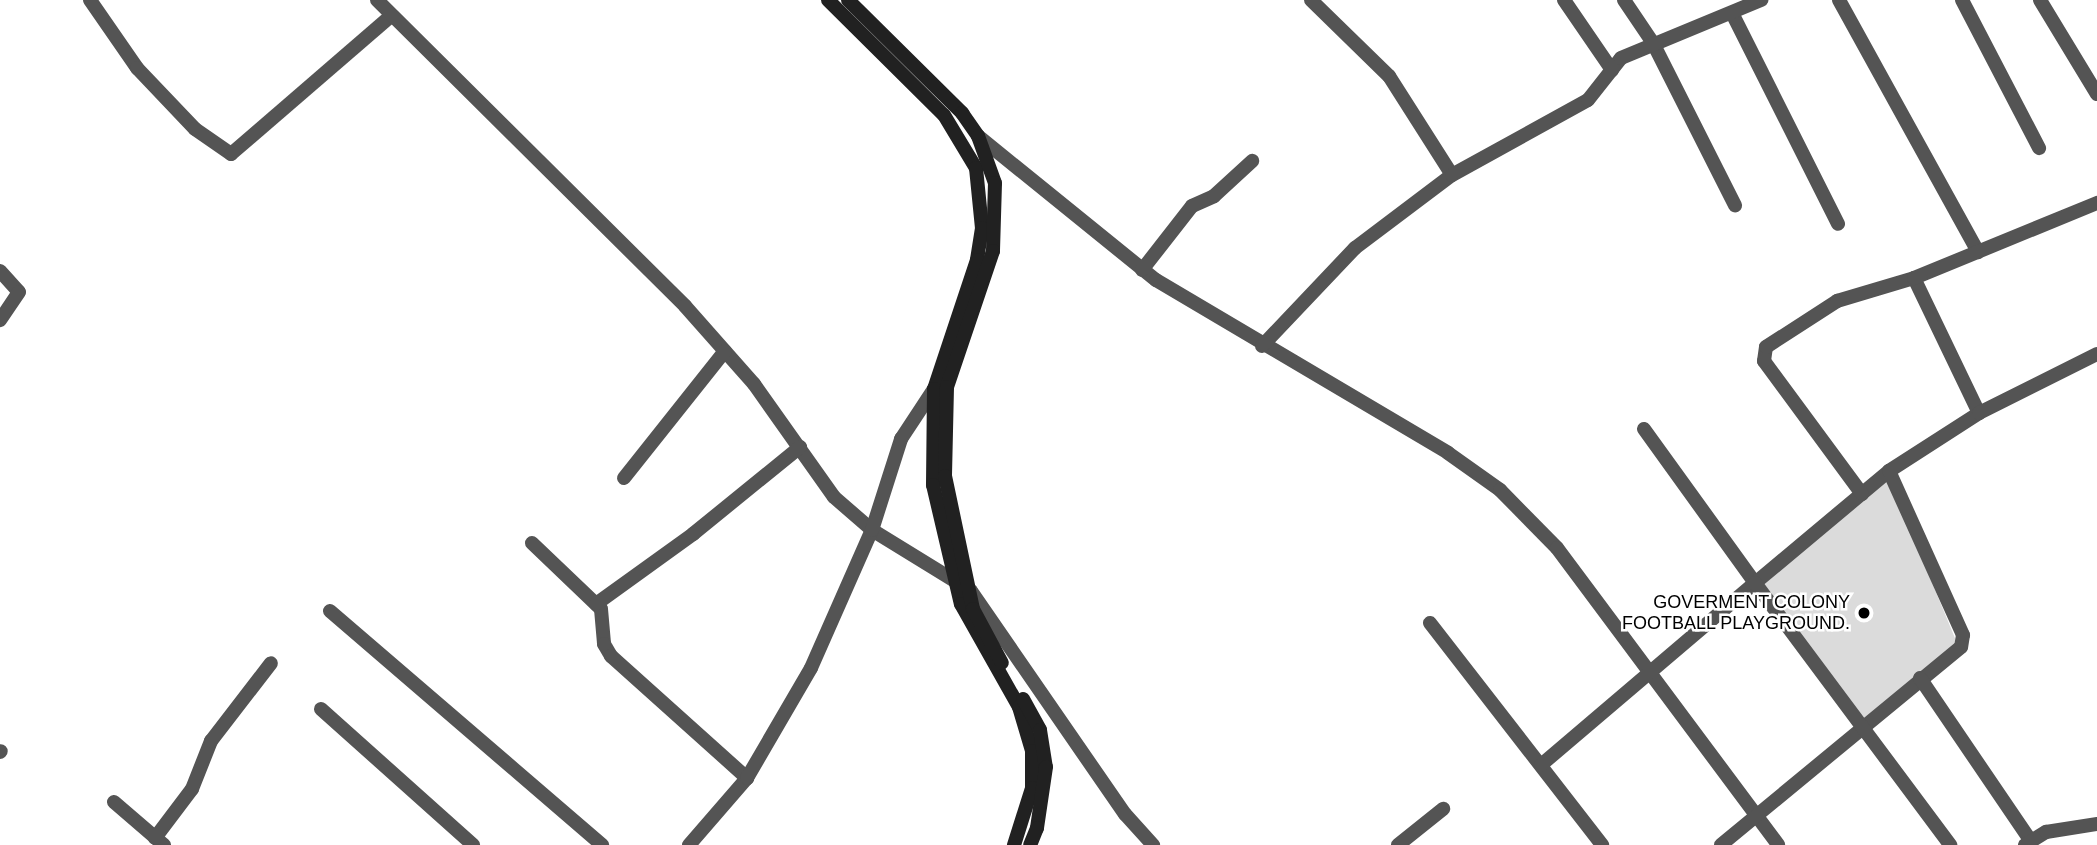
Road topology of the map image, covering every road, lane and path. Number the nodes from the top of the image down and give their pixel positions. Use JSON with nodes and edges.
{"nodes":[{"id":1,"x":90,"y":0,"type":"edge"},
{"id":2,"x":377,"y":0,"type":"edge"},
{"id":3,"x":828,"y":0,"type":"edge"},
{"id":4,"x":848,"y":0,"type":"edge"},
{"id":5,"x":1311,"y":0,"type":"edge"},
{"id":6,"x":1564,"y":0,"type":"edge"},
{"id":7,"x":1624,"y":0,"type":"edge"},
{"id":8,"x":1761,"y":0,"type":"edge"},
{"id":9,"x":1839,"y":0,"type":"edge"},
{"id":10,"x":1962,"y":0,"type":"edge"},
{"id":11,"x":2040,"y":0,"type":"edge"},
{"id":12,"x":1736,"y":7,"type":"edge"},
{"id":13,"x":391,"y":16,"type":"junction"},
{"id":14,"x":1653,"y":43,"type":"junction"},
{"id":15,"x":1612,"y":69,"type":"junction"},
{"id":16,"x":2097,"y":94,"type":"edge"},
{"id":17,"x":978,"y":136,"type":"junction"},
{"id":18,"x":2039,"y":148,"type":"dead end"},
{"id":19,"x":1252,"y":161,"type":"dead end"},
{"id":20,"x":1452,"y":175,"type":"junction"},
{"id":21,"x":2097,"y":203,"type":"edge"},
{"id":22,"x":1735,"y":205,"type":"dead end"},
{"id":23,"x":1838,"y":225,"type":"dead end"},
{"id":24,"x":1978,"y":252,"type":"junction"},
{"id":25,"x":1142,"y":270,"type":"junction"},
{"id":26,"x":0,"y":271,"type":"edge"},
{"id":27,"x":1914,"y":278,"type":"junction"},
{"id":28,"x":0,"y":320,"type":"edge"},
{"id":29,"x":1262,"y":346,"type":"junction"},
{"id":30,"x":725,"y":351,"type":"junction"},
{"id":31,"x":2097,"y":354,"type":"edge"},
{"id":32,"x":941,"y":388,"type":"junction"},
{"id":33,"x":1979,"y":413,"type":"junction"},
{"id":34,"x":1644,"y":429,"type":"dead end"},
{"id":35,"x":800,"y":447,"type":"junction"},
{"id":36,"x":1889,"y":471,"type":"junction"},
{"id":37,"x":624,"y":478,"type":"dead end"},
{"id":38,"x":1862,"y":494,"type":"junction"},
{"id":39,"x":872,"y":530,"type":"junction"},
{"id":40,"x":532,"y":543,"type":"dead end"},
{"id":41,"x":1755,"y":583,"type":"junction"},
{"id":42,"x":960,"y":584,"type":"junction"},
{"id":43,"x":597,"y":604,"type":"junction"},
{"id":44,"x":330,"y":611,"type":"dead end"},
{"id":45,"x":1430,"y":623,"type":"dead end"},
{"id":46,"x":271,"y":663,"type":"dead end"},
{"id":47,"x":1650,"y":669,"type":"junction"},
{"id":48,"x":1920,"y":678,"type":"junction"},
{"id":49,"x":321,"y":709,"type":"dead end"},
{"id":50,"x":1861,"y":729,"type":"junction"},
{"id":51,"x":1541,"y":765,"type":"junction"},
{"id":52,"x":747,"y":778,"type":"junction"},
{"id":53,"x":114,"y":802,"type":"dead end"},
{"id":54,"x":1443,"y":809,"type":"dead end"},
{"id":55,"x":1757,"y":816,"type":"junction"},
{"id":56,"x":2097,"y":824,"type":"edge"},
{"id":57,"x":160,"y":841,"type":"edge"},
{"id":58,"x":2028,"y":843,"type":"edge"},
{"id":59,"x":473,"y":845,"type":"edge"},
{"id":60,"x":602,"y":845,"type":"edge"},
{"id":61,"x":689,"y":845,"type":"edge"},
{"id":62,"x":1014,"y":845,"type":"edge"},
{"id":63,"x":1030,"y":845,"type":"edge"},
{"id":64,"x":1153,"y":845,"type":"edge"},
{"id":65,"x":1398,"y":845,"type":"edge"},
{"id":66,"x":1602,"y":845,"type":"edge"},
{"id":67,"x":1721,"y":845,"type":"edge"},
{"id":68,"x":1778,"y":845,"type":"edge"},
{"id":69,"x":1950,"y":845,"type":"edge"}],
"edges":[{"from":1,"to":13,"type":"street"},
{"from":2,"to":13,"type":"street"},
{"from":3,"to":32,"type":"main road"},
{"from":4,"to":17,"type":"main road"},
{"from":5,"to":20,"type":"street"},
{"from":6,"to":15,"type":"street"},
{"from":7,"to":14,"type":"street"},
{"from":8,"to":12,"type":"street"},
{"from":9,"to":24,"type":"street"},
{"from":10,"to":18,"type":"street"},
{"from":11,"to":16,"type":"street"},
{"from":12,"to":14,"type":"street"},
{"from":12,"to":23,"type":"street"},
{"from":13,"to":30,"type":"street"},
{"from":14,"to":15,"type":"street"},
{"from":14,"to":22,"type":"street"},
{"from":15,"to":20,"type":"street"},
{"from":17,"to":25,"type":"street"},
{"from":17,"to":32,"type":"main road"},
{"from":19,"to":25,"type":"street"},
{"from":20,"to":29,"type":"street"},
{"from":21,"to":24,"type":"street"},
{"from":24,"to":27,"type":"street"},
{"from":25,"to":29,"type":"street"},
{"from":26,"to":28,"type":"street"},
{"from":27,"to":33,"type":"street"},
{"from":27,"to":38,"type":"street"},
{"from":29,"to":47,"type":"street"},
{"from":30,"to":35,"type":"street"},
{"from":30,"to":37,"type":"street"},
{"from":31,"to":33,"type":"street"},
{"from":32,"to":39,"type":"street"},
{"from":32,"to":42,"type":"main road"},
{"from":33,"to":36,"type":"street"},
{"from":34,"to":41,"type":"street"},
{"from":35,"to":39,"type":"street"},
{"from":35,"to":43,"type":"street"},
{"from":36,"to":38,"type":"street"},
{"from":36,"to":48,"type":"street"},
{"from":38,"to":41,"type":"street"},
{"from":39,"to":42,"type":"street"},
{"from":39,"to":52,"type":"street"},
{"from":40,"to":43,"type":"street"},
{"from":41,"to":47,"type":"street"},
{"from":41,"to":50,"type":"street"},
{"from":42,"to":62,"type":"main road"},
{"from":42,"to":63,"type":"main road"},
{"from":42,"to":64,"type":"street"},
{"from":43,"to":52,"type":"street"},
{"from":44,"to":60,"type":"street"},
{"from":45,"to":51,"type":"street"},
{"from":46,"to":57,"type":"street"},
{"from":47,"to":51,"type":"street"},
{"from":47,"to":55,"type":"street"},
{"from":48,"to":50,"type":"street"},
{"from":48,"to":58,"type":"street"},
{"from":49,"to":59,"type":"street"},
{"from":50,"to":55,"type":"street"},
{"from":50,"to":69,"type":"street"},
{"from":51,"to":66,"type":"street"},
{"from":52,"to":61,"type":"street"},
{"from":53,"to":57,"type":"street"},
{"from":54,"to":65,"type":"street"},
{"from":55,"to":67,"type":"street"},
{"from":55,"to":68,"type":"street"},
{"from":56,"to":58,"type":"street"}]}
